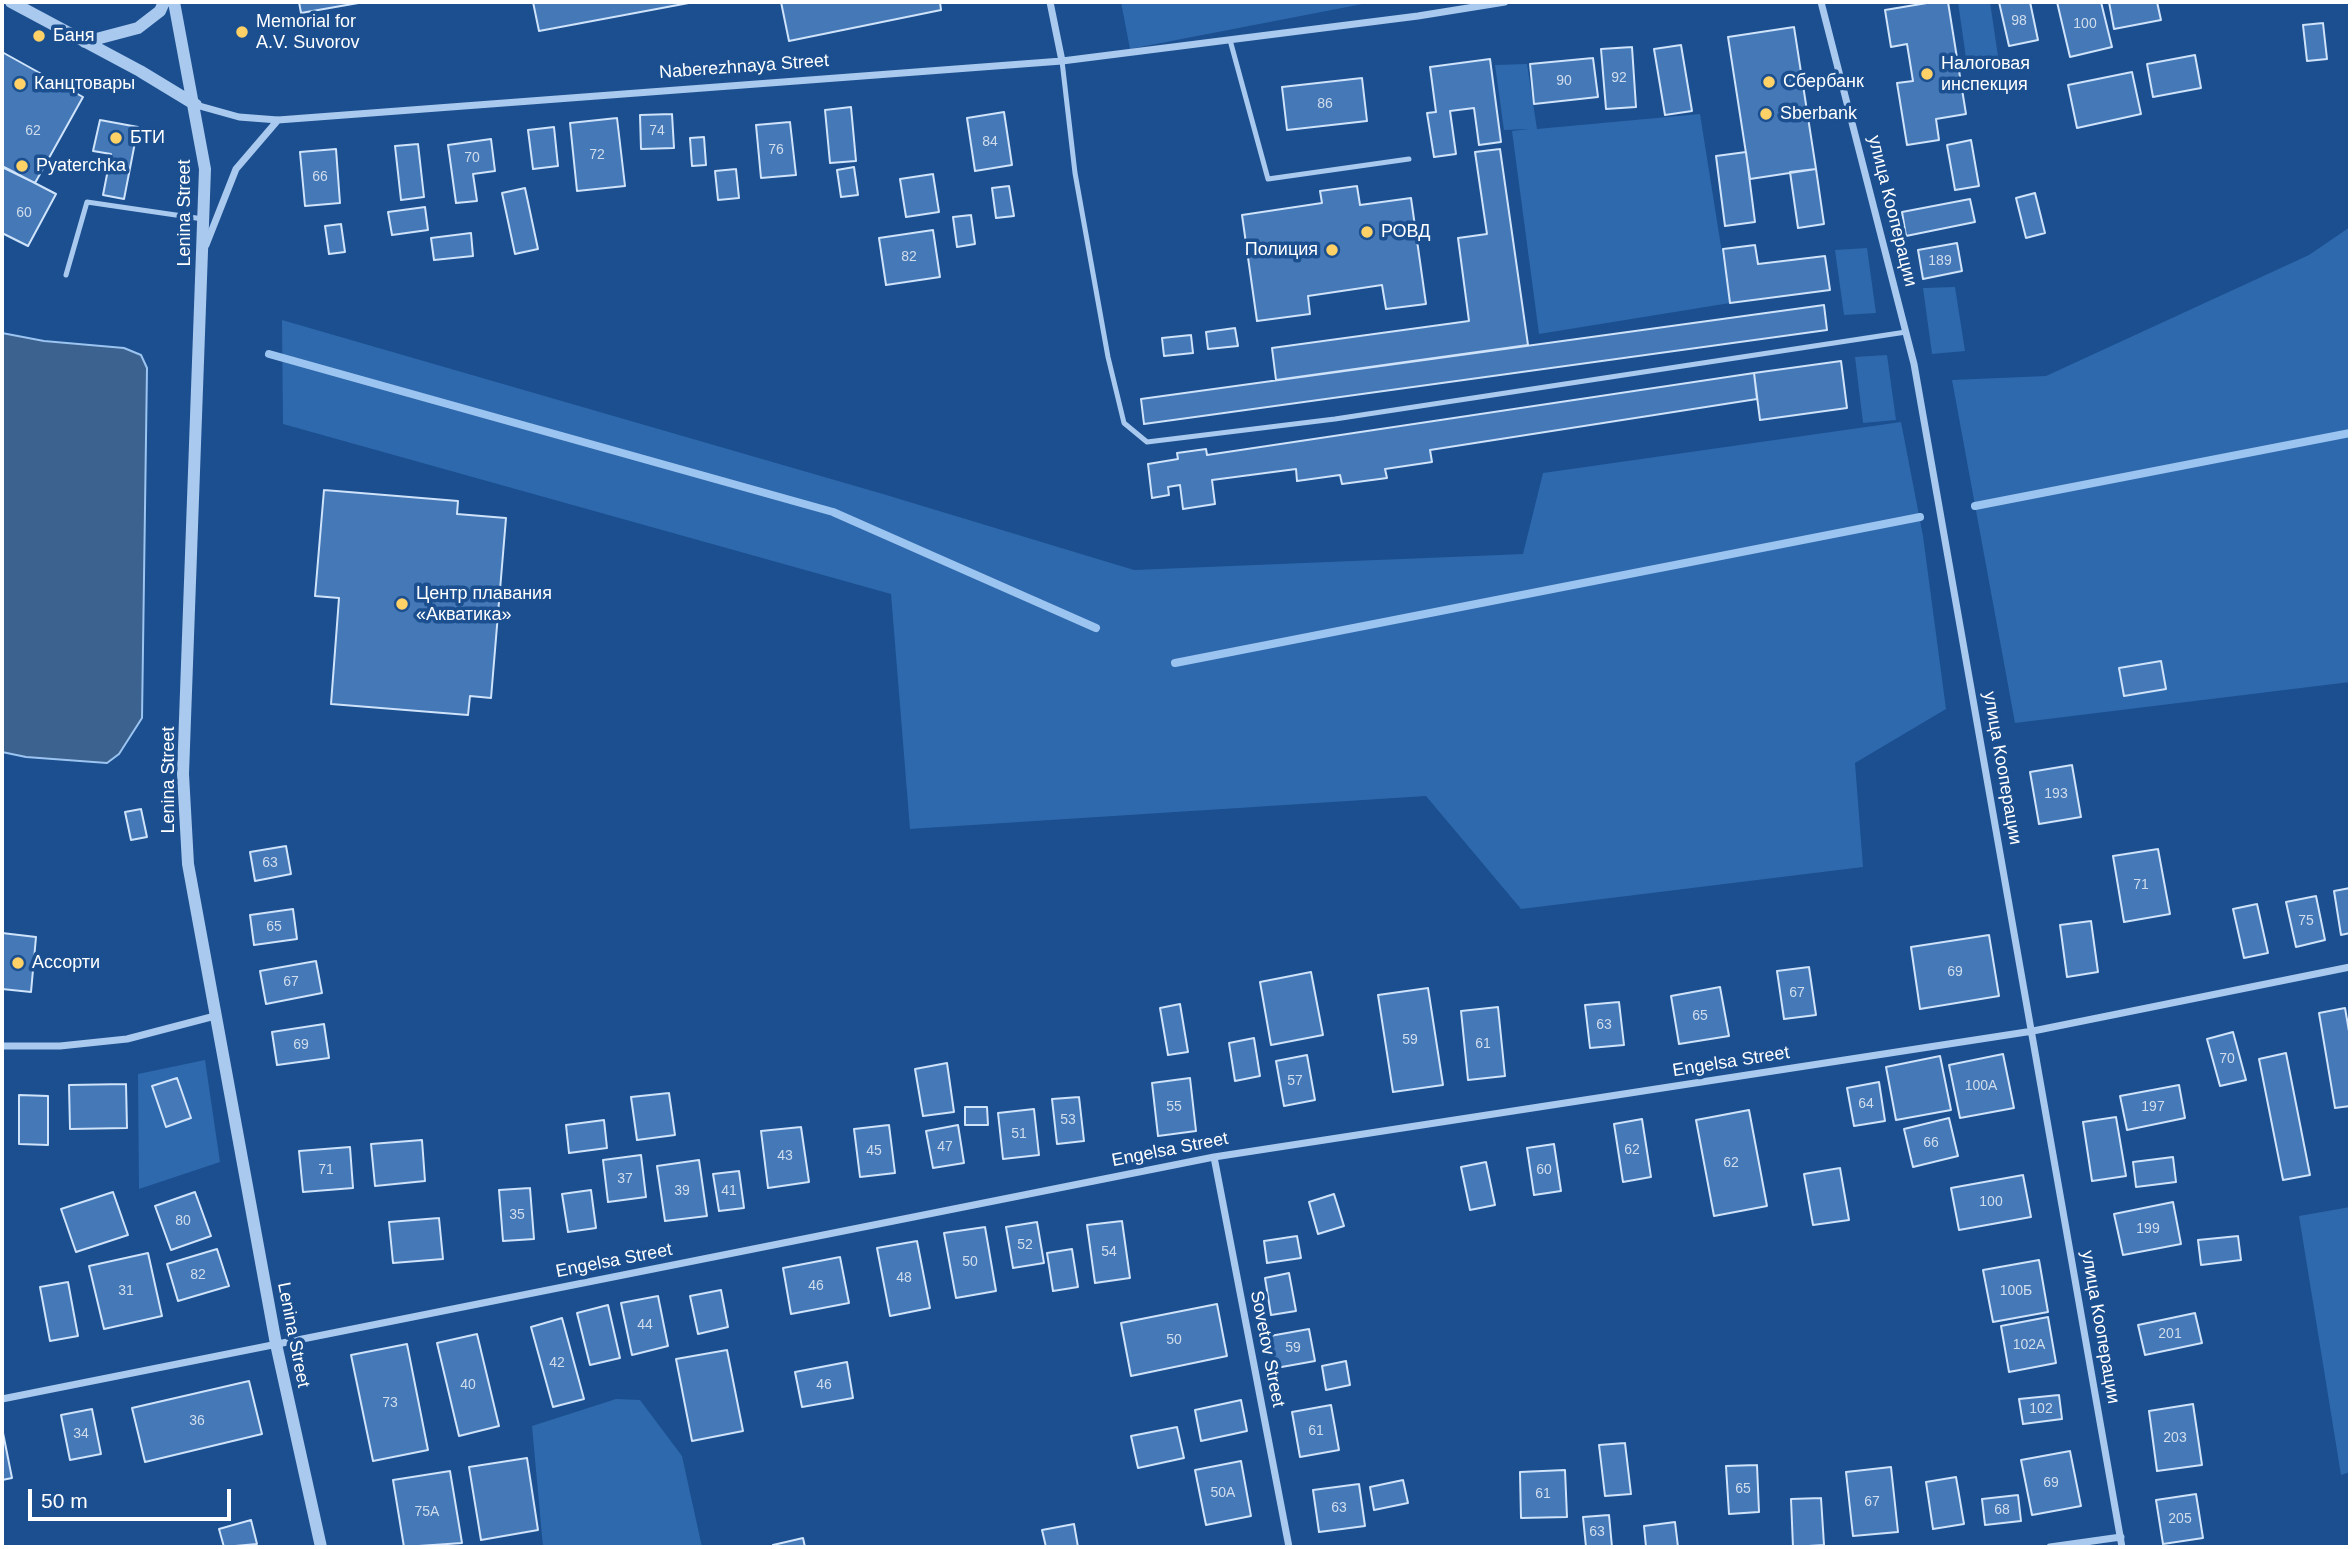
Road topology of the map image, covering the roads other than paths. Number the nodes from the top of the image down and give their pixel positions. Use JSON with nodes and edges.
{"nodes":[{"id":1,"x":11,"y":2,"type":"edge"},
{"id":2,"x":164,"y":2,"type":"edge"},
{"id":3,"x":174,"y":2,"type":"edge"},
{"id":4,"x":1050,"y":2,"type":"edge"},
{"id":5,"x":1505,"y":2,"type":"edge"},
{"id":6,"x":1821,"y":2,"type":"edge"},
{"id":7,"x":1230,"y":40,"type":"junction"},
{"id":8,"x":85,"y":41,"type":"junction"},
{"id":9,"x":1062,"y":61,"type":"junction"},
{"id":10,"x":195,"y":105,"type":"junction"},
{"id":11,"x":278,"y":120,"type":"junction"},
{"id":12,"x":1409,"y":159,"type":"dead end"},
{"id":13,"x":203,"y":219,"type":"junction"},
{"id":14,"x":203,"y":256,"type":"junction"},
{"id":15,"x":66,"y":275,"type":"dead end"},
{"id":16,"x":1906,"y":332,"type":"junction"},
{"id":17,"x":2350,"y":967,"type":"edge"},
{"id":18,"x":215,"y":1016,"type":"junction"},
{"id":19,"x":2033,"y":1031,"type":"junction"},
{"id":20,"x":2,"y":1046,"type":"edge"},
{"id":21,"x":1214,"y":1157,"type":"junction"},
{"id":22,"x":276,"y":1344,"type":"junction"},
{"id":23,"x":2,"y":1399,"type":"edge"},
{"id":24,"x":2120,"y":1537,"type":"junction"},
{"id":25,"x":321,"y":1547,"type":"edge"},
{"id":26,"x":1289,"y":1547,"type":"edge"},
{"id":27,"x":2050,"y":1547,"type":"edge"},
{"id":28,"x":2122,"y":1547,"type":"edge"}],
"edges":[{"from":1,"to":8,"type":"street","name":"Naberezhnaya Street"},
{"from":2,"to":8,"type":"street"},
{"from":3,"to":10,"type":"street","name":"Lenina Street"},
{"from":4,"to":9,"type":"street"},
{"from":5,"to":7,"type":"street","name":"Naberezhnaya Street"},
{"from":6,"to":16,"type":"street","name":"улица Кооперации"},
{"from":7,"to":9,"type":"street","name":"Naberezhnaya Street"},
{"from":7,"to":12,"type":"lane"},
{"from":8,"to":10,"type":"street","name":"Naberezhnaya Street"},
{"from":9,"to":11,"type":"street","name":"Naberezhnaya Street"},
{"from":9,"to":16,"type":"lane"},
{"from":10,"to":11,"type":"street","name":"Naberezhnaya Street"},
{"from":10,"to":13,"type":"street","name":"Lenina Street"},
{"from":11,"to":14,"type":"street"},
{"from":13,"to":14,"type":"street","name":"Lenina Street"},
{"from":13,"to":15,"type":"lane"},
{"from":14,"to":18,"type":"street","name":"Lenina Street"},
{"from":16,"to":19,"type":"street","name":"улица Кооперации"},
{"from":17,"to":19,"type":"street","name":"Engelsa Street"},
{"from":18,"to":20,"type":"street"},
{"from":18,"to":22,"type":"street","name":"Lenina Street"},
{"from":19,"to":21,"type":"street","name":"Engelsa Street"},
{"from":19,"to":24,"type":"street","name":"улица Кооперации"},
{"from":21,"to":22,"type":"street","name":"Engelsa Street"},
{"from":21,"to":26,"type":"street","name":"Sovetov Street"},
{"from":22,"to":23,"type":"street","name":"Engelsa Street"},
{"from":22,"to":25,"type":"street","name":"Lenina Street"},
{"from":24,"to":27,"type":"street"},
{"from":24,"to":28,"type":"street","name":"улица Кооперации"}]}
